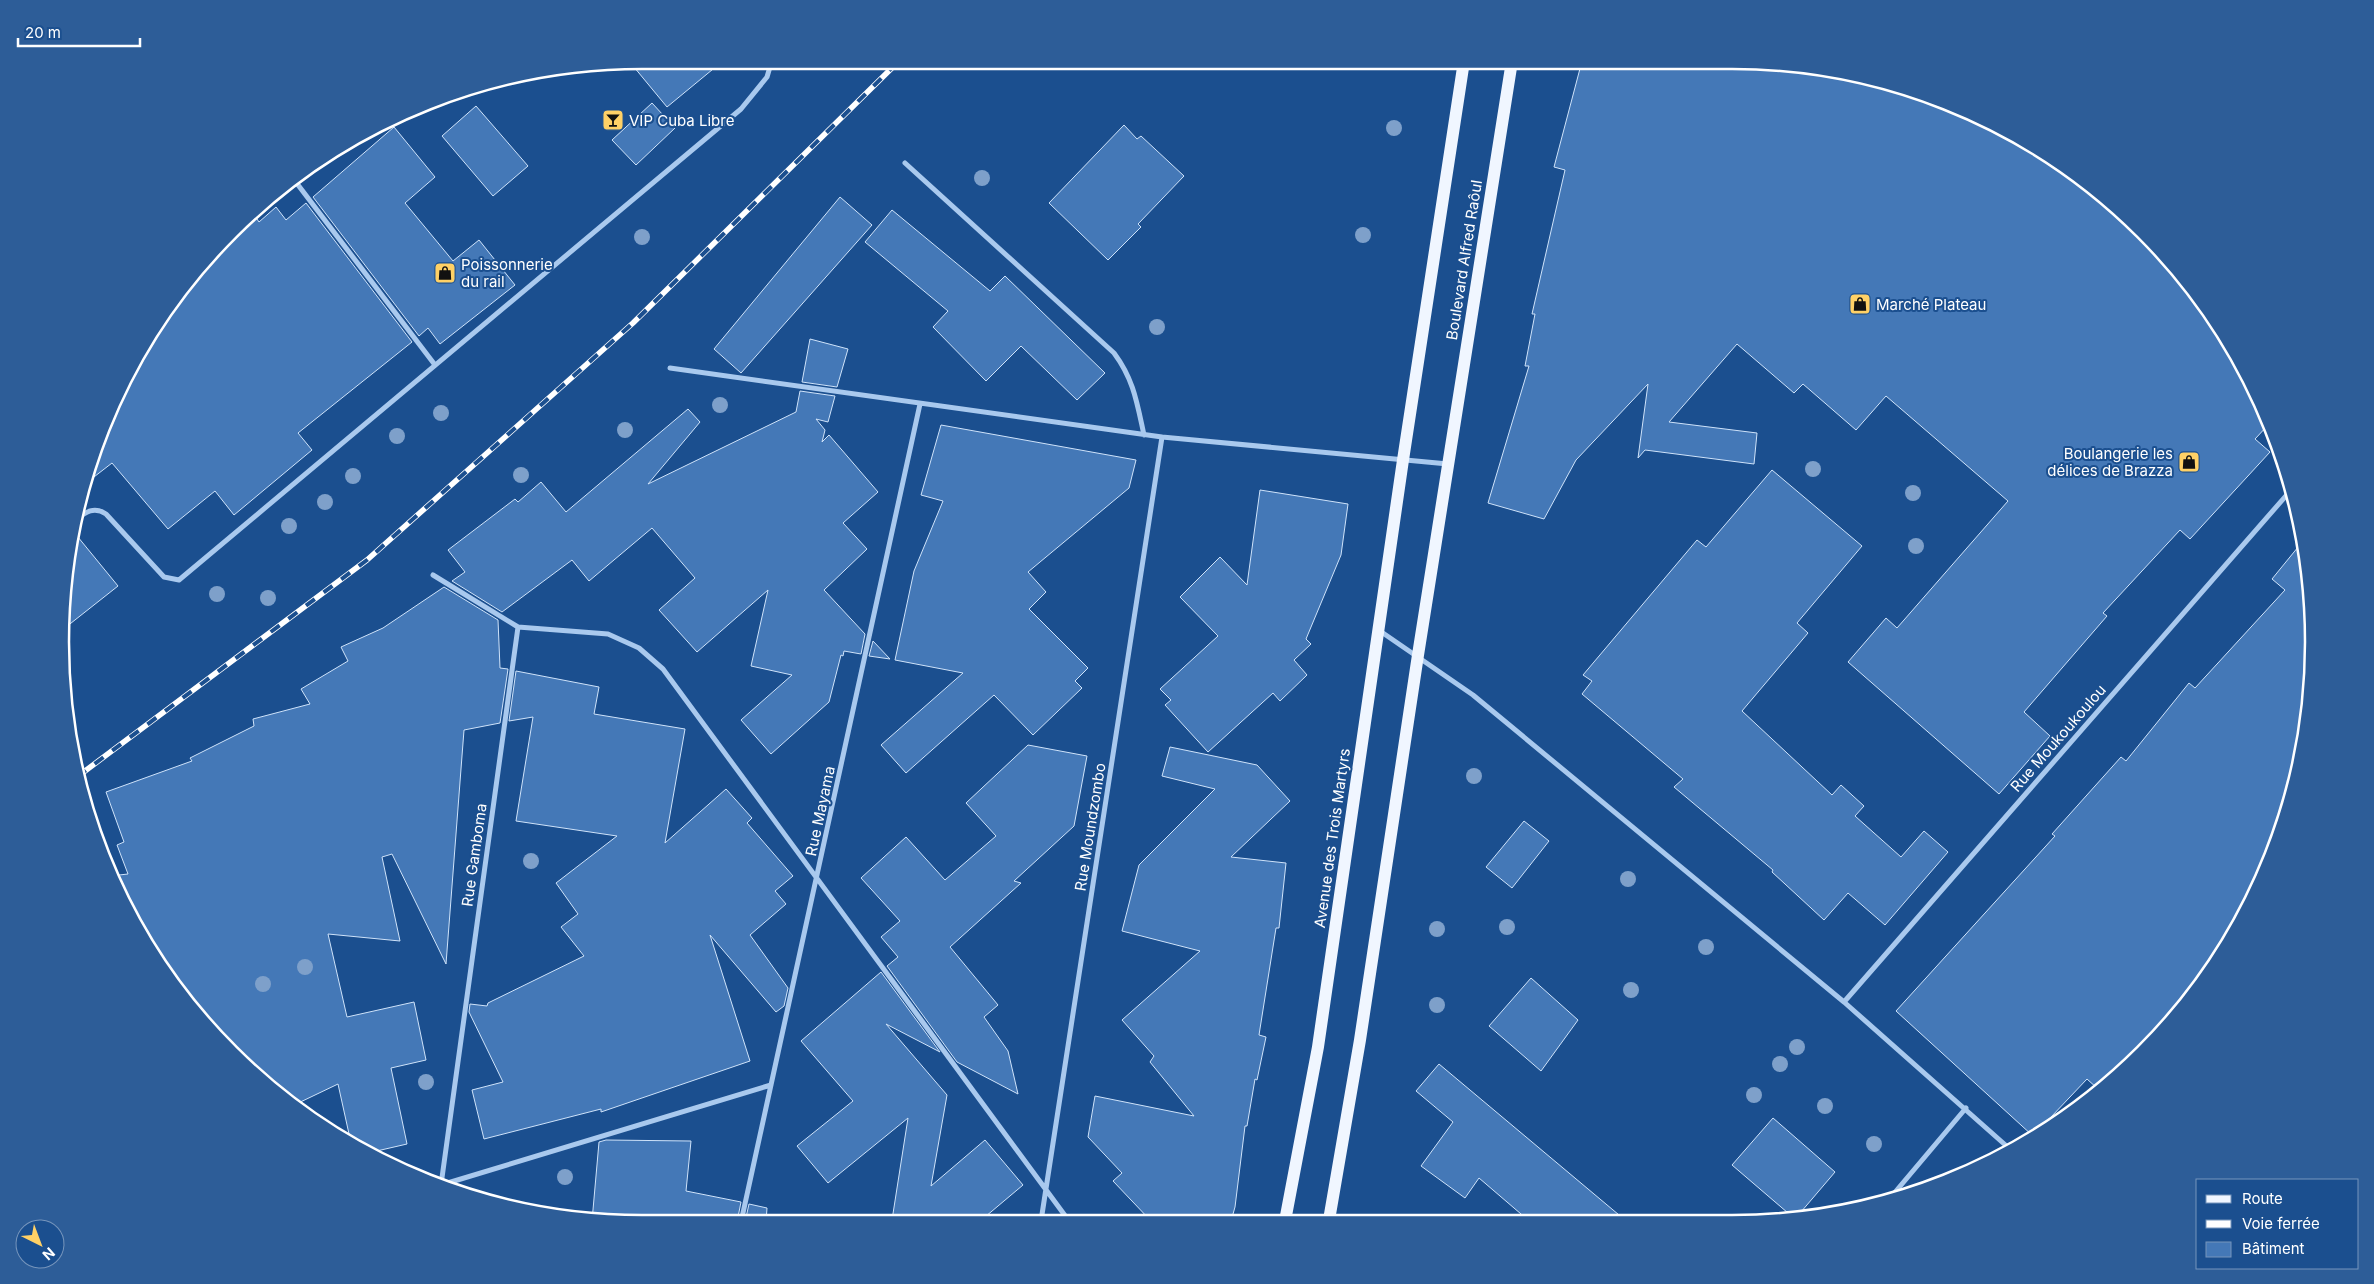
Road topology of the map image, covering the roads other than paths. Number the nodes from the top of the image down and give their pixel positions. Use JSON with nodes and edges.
{"nodes":[{"id":1,"x":769,"y":69,"type":"edge"},
{"id":2,"x":1463,"y":69,"type":"edge"},
{"id":3,"x":1511,"y":69,"type":"edge"},
{"id":4,"x":905,"y":163,"type":"dead end"},
{"id":5,"x":297,"y":184,"type":"edge"},
{"id":6,"x":435,"y":365,"type":"junction"},
{"id":7,"x":670,"y":368,"type":"dead end"},
{"id":8,"x":920,"y":404,"type":"junction"},
{"id":9,"x":1144,"y":435,"type":"junction"},
{"id":10,"x":1162,"y":437,"type":"junction"},
{"id":11,"x":1404,"y":460,"type":"junction"},
{"id":12,"x":1448,"y":464,"type":"junction"},
{"id":13,"x":2286,"y":495,"type":"edge"},
{"id":14,"x":84,"y":514,"type":"edge"},
{"id":15,"x":433,"y":575,"type":"dead end"},
{"id":16,"x":518,"y":626,"type":"junction"},
{"id":17,"x":1379,"y":631,"type":"junction"},
{"id":18,"x":1418,"y":655,"type":"junction"},
{"id":19,"x":818,"y":880,"type":"junction"},
{"id":20,"x":1844,"y":1002,"type":"junction"},
{"id":21,"x":771,"y":1084,"type":"junction"},
{"id":22,"x":1966,"y":1108,"type":"junction"},
{"id":23,"x":2006,"y":1145,"type":"edge"},
{"id":24,"x":442,"y":1179,"type":"edge"},
{"id":25,"x":450,"y":1182,"type":"edge"},
{"id":26,"x":1045,"y":1190,"type":"junction"},
{"id":27,"x":1897,"y":1191,"type":"edge"},
{"id":28,"x":743,"y":1215,"type":"edge"},
{"id":29,"x":1042,"y":1215,"type":"edge"},
{"id":30,"x":1064,"y":1215,"type":"edge"},
{"id":31,"x":1286,"y":1215,"type":"edge"},
{"id":32,"x":1330,"y":1215,"type":"edge"}],
"edges":[{"from":1,"to":6,"type":"street"},
{"from":2,"to":11,"type":"main road","name":"Boulevard Alfred Raôul"},
{"from":3,"to":12,"type":"main road","name":"Boulevard Alfred Raôul"},
{"from":4,"to":9,"type":"street"},
{"from":5,"to":6,"type":"street"},
{"from":6,"to":14,"type":"street"},
{"from":7,"to":8,"type":"street"},
{"from":8,"to":9,"type":"street"},
{"from":8,"to":19,"type":"street","name":"Rue Mayama"},
{"from":9,"to":10,"type":"street"},
{"from":10,"to":11,"type":"street"},
{"from":10,"to":26,"type":"street","name":"Rue Moundzombo"},
{"from":11,"to":12,"type":"street"},
{"from":11,"to":17,"type":"main road","name":"Avenue des Trois Martyrs"},
{"from":12,"to":18,"type":"main road"},
{"from":13,"to":20,"type":"street","name":"Rue Moukoukoulou"},
{"from":15,"to":16,"type":"street"},
{"from":16,"to":19,"type":"street"},
{"from":16,"to":24,"type":"street","name":"Rue Gamboma"},
{"from":17,"to":18,"type":"street"},
{"from":17,"to":31,"type":"main road","name":"Avenue des Trois Martyrs"},
{"from":18,"to":20,"type":"street"},
{"from":18,"to":32,"type":"main road"},
{"from":19,"to":21,"type":"street","name":"Rue Mayama"},
{"from":19,"to":26,"type":"street"},
{"from":20,"to":22,"type":"street"},
{"from":21,"to":25,"type":"street"},
{"from":21,"to":28,"type":"street","name":"Rue Mayama"},
{"from":22,"to":23,"type":"street"},
{"from":22,"to":27,"type":"street"},
{"from":26,"to":29,"type":"street","name":"Rue Moundzombo"},
{"from":26,"to":30,"type":"street"}]}
